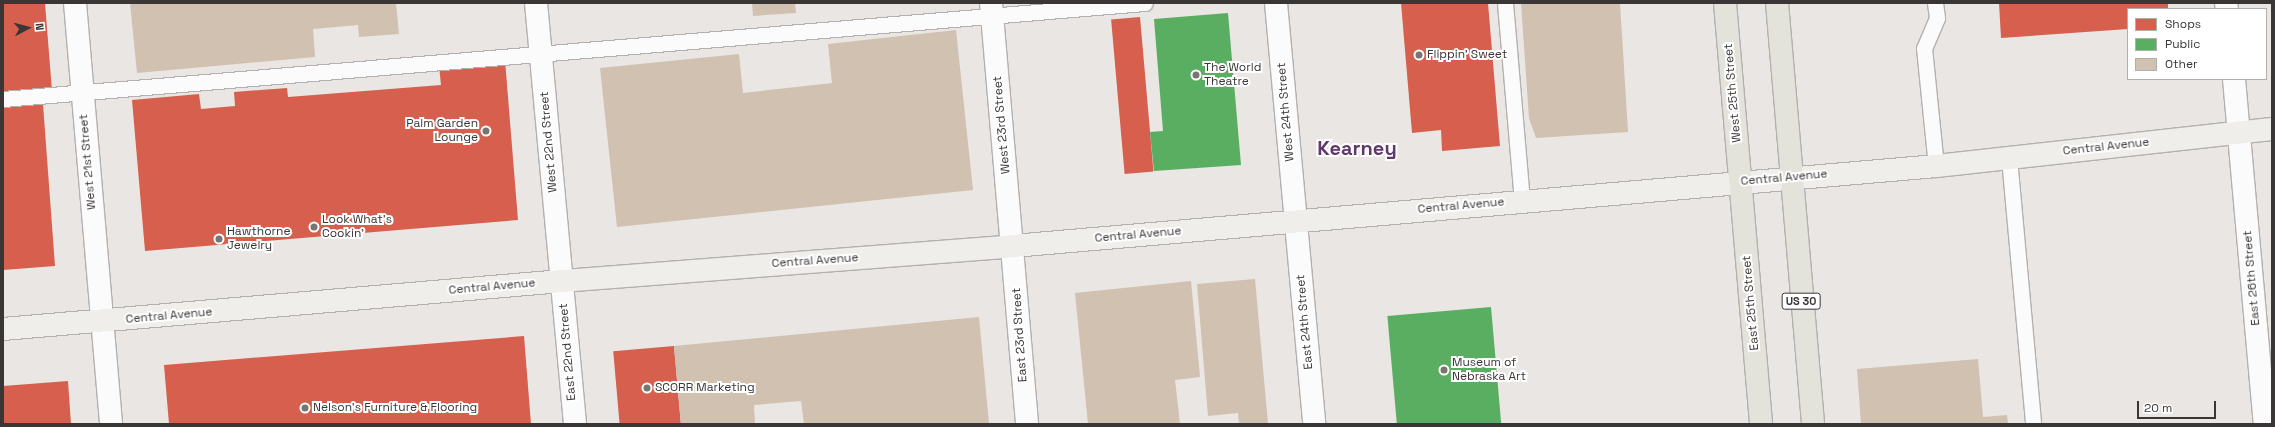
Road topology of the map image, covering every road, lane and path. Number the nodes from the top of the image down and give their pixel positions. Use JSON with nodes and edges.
{"nodes":[{"id":1,"x":75,"y":3,"type":"edge"},
{"id":2,"x":536,"y":3,"type":"edge"},
{"id":3,"x":1145,"y":3,"type":"edge"},
{"id":4,"x":1276,"y":3,"type":"edge"},
{"id":5,"x":1505,"y":3,"type":"edge"},
{"id":6,"x":1725,"y":3,"type":"edge"},
{"id":7,"x":1777,"y":3,"type":"edge"},
{"id":8,"x":1935,"y":3,"type":"edge"},
{"id":9,"x":992,"y":9,"type":"edge"},
{"id":10,"x":540,"y":53,"type":"junction"},
{"id":11,"x":2234,"y":80,"type":"edge"},
{"id":12,"x":82,"y":93,"type":"junction"},
{"id":13,"x":3,"y":100,"type":"edge"},
{"id":14,"x":2272,"y":129,"type":"edge"},
{"id":15,"x":2239,"y":132,"type":"junction"},
{"id":16,"x":2009,"y":158,"type":"junction"},
{"id":17,"x":1936,"y":166,"type":"junction"},
{"id":18,"x":1790,"y":177,"type":"junction"},
{"id":19,"x":1740,"y":182,"type":"junction"},
{"id":20,"x":1522,"y":200,"type":"junction"},
{"id":21,"x":1296,"y":220,"type":"junction"},
{"id":22,"x":1013,"y":246,"type":"junction"},
{"id":23,"x":562,"y":281,"type":"junction"},
{"id":24,"x":101,"y":322,"type":"junction"},
{"id":25,"x":3,"y":330,"type":"edge"},
{"id":26,"x":111,"y":424,"type":"edge"},
{"id":27,"x":575,"y":424,"type":"edge"},
{"id":28,"x":1027,"y":424,"type":"edge"},
{"id":29,"x":1314,"y":424,"type":"edge"},
{"id":30,"x":1762,"y":424,"type":"edge"},
{"id":31,"x":1813,"y":424,"type":"edge"},
{"id":32,"x":2033,"y":424,"type":"edge"},
{"id":33,"x":2265,"y":424,"type":"edge"}],
"edges":[{"from":1,"to":12,"type":"street","name":"West 21st Street"},
{"from":2,"to":10,"type":"street","name":"West 22nd Street"},
{"from":3,"to":9,"type":"lane"},
{"from":4,"to":21,"type":"street","name":"West 24th Street"},
{"from":5,"to":20,"type":"lane"},
{"from":6,"to":19,"type":"main road","name":"West 25th Street"},
{"from":7,"to":18,"type":"main road","number":"US 30"},
{"from":8,"to":17,"type":"lane"},
{"from":9,"to":10,"type":"lane"},
{"from":9,"to":22,"type":"street","name":"West 23rd Street"},
{"from":10,"to":12,"type":"lane"},
{"from":10,"to":23,"type":"street","name":"West 22nd Street"},
{"from":11,"to":15,"type":"street","name":"East 26th Street"},
{"from":12,"to":13,"type":"lane"},
{"from":12,"to":24,"type":"street","name":"West 21st Street"},
{"from":14,"to":15,"type":"street","name":"Central Avenue"},
{"from":15,"to":16,"type":"street","name":"Central Avenue"},
{"from":15,"to":33,"type":"street","name":"East 26th Street"},
{"from":16,"to":17,"type":"street","name":"Central Avenue"},
{"from":16,"to":32,"type":"lane"},
{"from":17,"to":18,"type":"street","name":"Central Avenue"},
{"from":18,"to":19,"type":"street","name":"Central Avenue"},
{"from":18,"to":31,"type":"main road","number":"US 30"},
{"from":19,"to":20,"type":"street","name":"Central Avenue"},
{"from":19,"to":30,"type":"main road","name":"East 25th Street"},
{"from":20,"to":21,"type":"street","name":"Central Avenue"},
{"from":21,"to":22,"type":"street","name":"Central Avenue"},
{"from":21,"to":29,"type":"street","name":"East 24th Street"},
{"from":22,"to":23,"type":"street","name":"Central Avenue"},
{"from":22,"to":28,"type":"street","name":"East 23rd Street"},
{"from":23,"to":24,"type":"street","name":"Central Avenue"},
{"from":23,"to":27,"type":"street","name":"East 22nd Street"},
{"from":24,"to":25,"type":"street","name":"Central Avenue"},
{"from":24,"to":26,"type":"street","name":"West 21st Street"}]}
